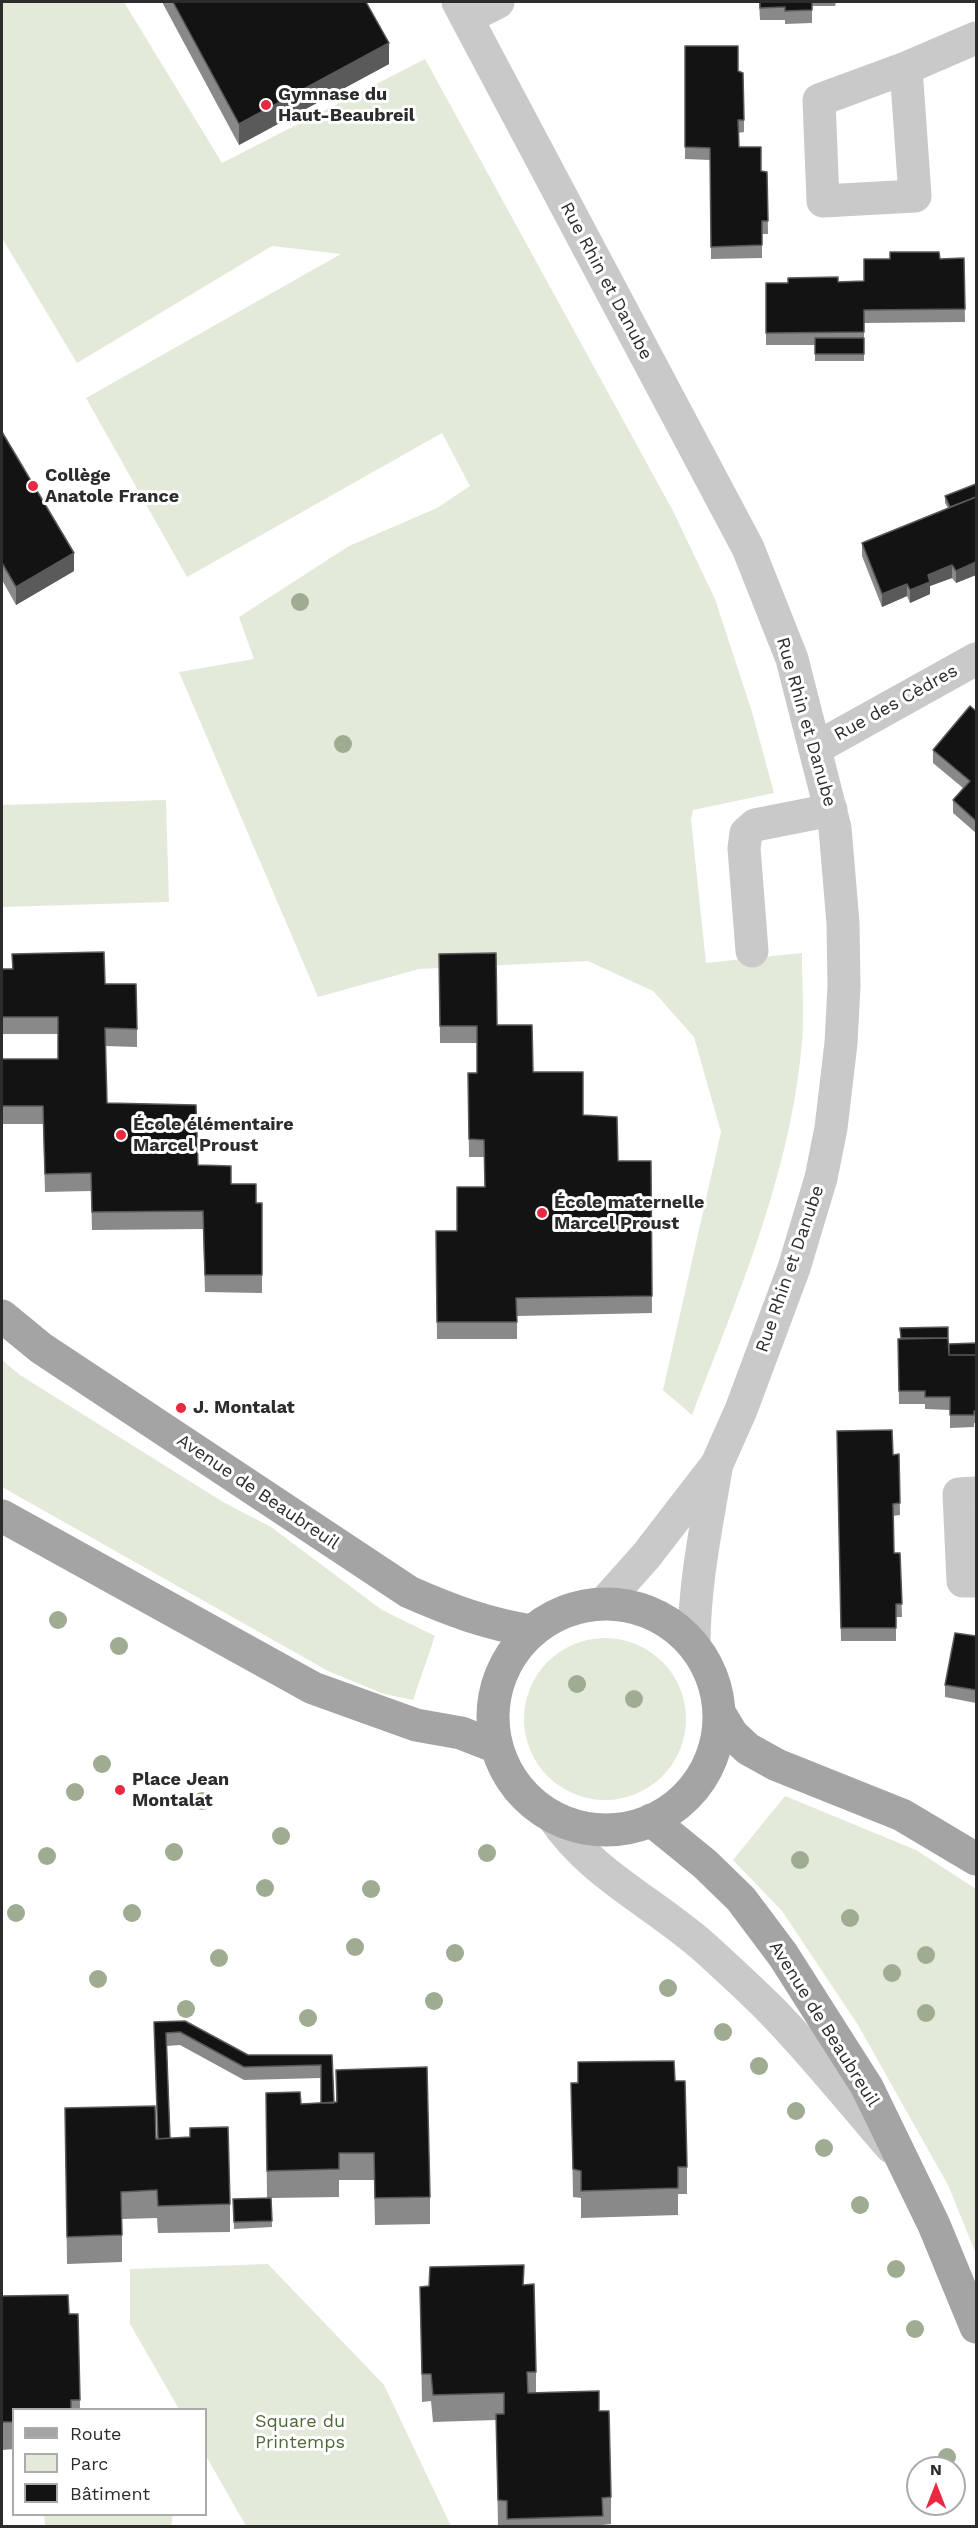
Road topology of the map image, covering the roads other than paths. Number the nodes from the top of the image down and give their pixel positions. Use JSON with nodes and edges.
{"nodes":[{"id":1,"x":498,"y":2,"type":"edge"},
{"id":2,"x":462,"y":10,"type":"edge"},
{"id":3,"x":976,"y":38,"type":"edge"},
{"id":4,"x":906,"y":68,"type":"junction"},
{"id":5,"x":976,"y":658,"type":"edge"},
{"id":6,"x":816,"y":748,"type":"junction"},
{"id":7,"x":831,"y":810,"type":"junction"},
{"id":8,"x":753,"y":951,"type":"dead end"},
{"id":9,"x":2,"y":1316,"type":"edge"},
{"id":10,"x":717,"y":1464,"type":"junction"},
{"id":11,"x":976,"y":1493,"type":"edge"},
{"id":12,"x":2,"y":1516,"type":"edge"},
{"id":13,"x":976,"y":1581,"type":"edge"},
{"id":14,"x":604,"y":1603,"type":"junction"},
{"id":15,"x":532,"y":1631,"type":"junction"},
{"id":16,"x":694,"y":1645,"type":"junction"},
{"id":17,"x":720,"y":1714,"type":"junction"},
{"id":18,"x":496,"y":1747,"type":"junction"},
{"id":19,"x":553,"y":1817,"type":"junction"},
{"id":20,"x":651,"y":1820,"type":"junction"},
{"id":21,"x":976,"y":1859,"type":"edge"},
{"id":22,"x":902,"y":2160,"type":"junction"},
{"id":23,"x":976,"y":2327,"type":"edge"}],
"edges":[{"from":1,"to":2,"type":"street"},
{"from":2,"to":6,"type":"street","name":"Rue Rhin et Danube"},
{"from":3,"to":4,"type":"street"},
{"from":4,"to":4,"type":"street"},
{"from":5,"to":6,"type":"street","name":"Rue des Cèdres"},
{"from":6,"to":7,"type":"street","name":"Rue Rhin et Danube"},
{"from":7,"to":8,"type":"street"},
{"from":7,"to":10,"type":"street","name":"Rue Rhin et Danube"},
{"from":9,"to":15,"type":"main road","name":"Avenue de Beaubreuil"},
{"from":10,"to":14,"type":"street","name":"Rue Rhin et Danube"},
{"from":10,"to":16,"type":"street","name":"Rue Rhin et Danube"},
{"from":11,"to":13,"type":"street"},
{"from":12,"to":18,"type":"main road"},
{"from":14,"to":15,"type":"main road"},
{"from":14,"to":16,"type":"main road"},
{"from":15,"to":18,"type":"main road"},
{"from":16,"to":17,"type":"main road"},
{"from":17,"to":20,"type":"main road"},
{"from":17,"to":21,"type":"main road"},
{"from":18,"to":19,"type":"main road"},
{"from":19,"to":20,"type":"main road"},
{"from":19,"to":22,"type":"street"},
{"from":20,"to":22,"type":"main road","name":"Avenue de Beaubreuil"},
{"from":22,"to":23,"type":"main road","name":"Avenue de Beaubreuil"}]}
